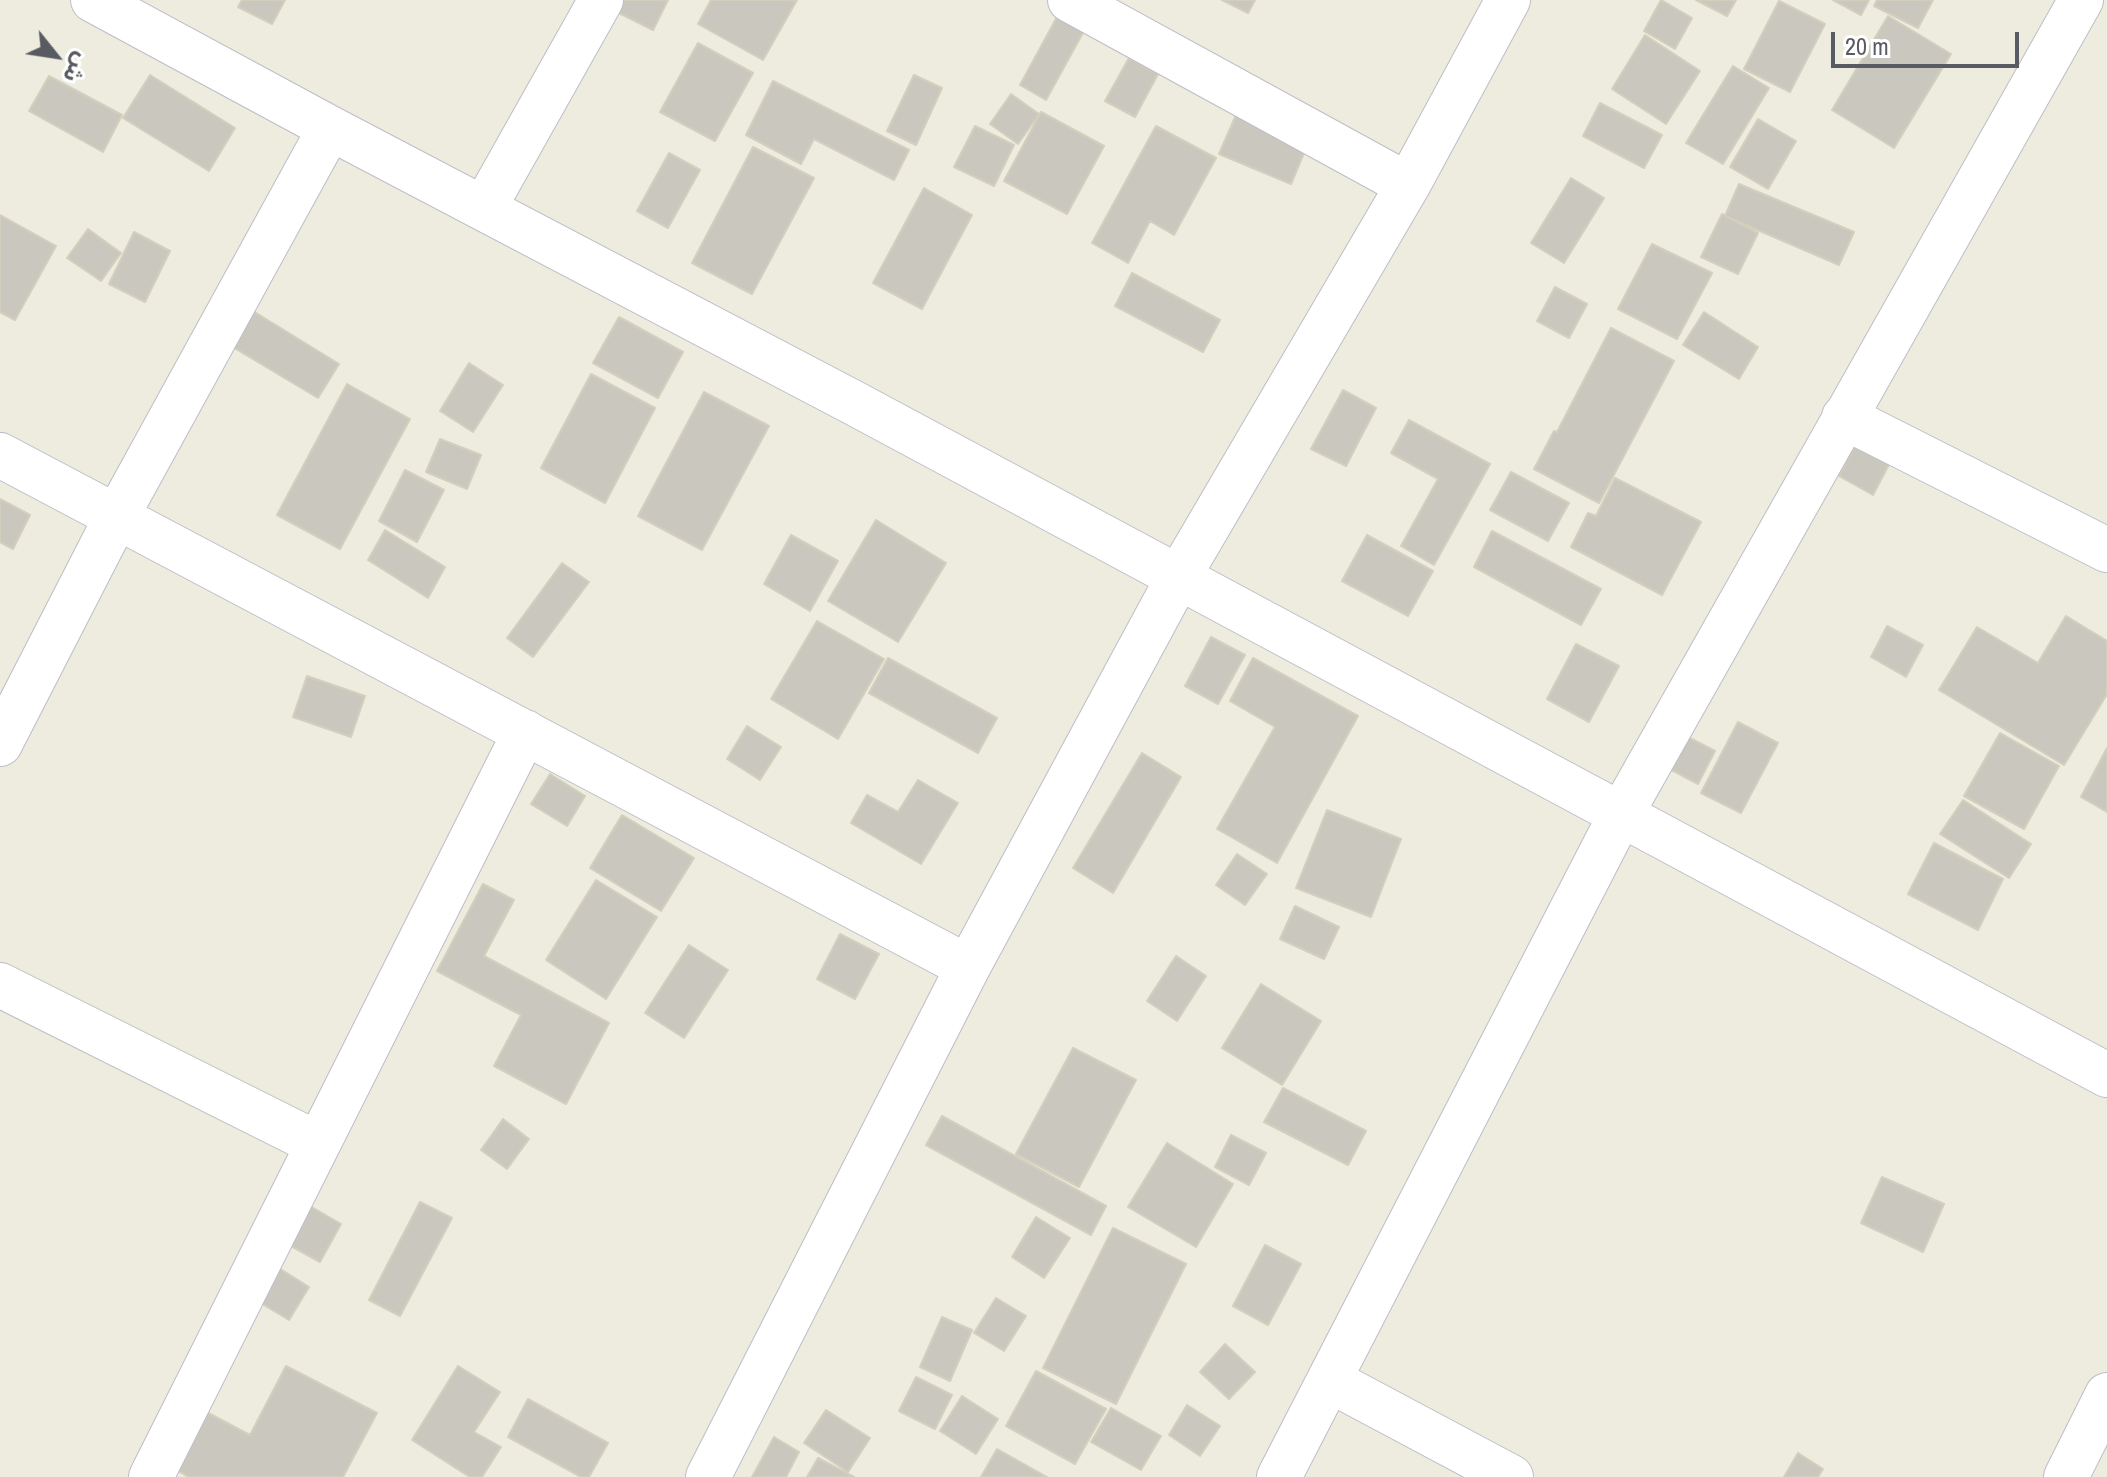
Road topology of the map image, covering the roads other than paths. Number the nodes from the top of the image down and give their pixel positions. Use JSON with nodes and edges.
{"nodes":[{"id":1,"x":93,"y":0,"type":"edge"},
{"id":2,"x":601,"y":0,"type":"edge"},
{"id":3,"x":1070,"y":0,"type":"edge"},
{"id":4,"x":1508,"y":0,"type":"edge"},
{"id":5,"x":2081,"y":0,"type":"edge"},
{"id":6,"x":330,"y":128,"type":"junction"},
{"id":7,"x":1408,"y":185,"type":"junction"},
{"id":8,"x":484,"y":208,"type":"junction"},
{"id":9,"x":1844,"y":417,"type":"junction"},
{"id":10,"x":0,"y":455,"type":"edge"},
{"id":11,"x":117,"y":516,"type":"junction"},
{"id":12,"x":2107,"y":550,"type":"edge"},
{"id":13,"x":1179,"y":576,"type":"junction"},
{"id":14,"x":525,"y":732,"type":"junction"},
{"id":15,"x":0,"y":744,"type":"edge"},
{"id":16,"x":1620,"y":816,"type":"junction"},
{"id":17,"x":968,"y":967,"type":"junction"},
{"id":18,"x":0,"y":985,"type":"edge"},
{"id":19,"x":2107,"y":1075,"type":"edge"},
{"id":20,"x":318,"y":1144,"type":"junction"},
{"id":21,"x":1329,"y":1380,"type":"junction"},
{"id":22,"x":2107,"y":1395,"type":"edge"},
{"id":23,"x":151,"y":1477,"type":"edge"},
{"id":24,"x":708,"y":1477,"type":"edge"},
{"id":25,"x":1279,"y":1477,"type":"edge"},
{"id":26,"x":1511,"y":1477,"type":"edge"},
{"id":27,"x":2066,"y":1477,"type":"edge"}],
"edges":[{"from":1,"to":6,"type":"street"},
{"from":2,"to":8,"type":"street"},
{"from":3,"to":7,"type":"street"},
{"from":4,"to":7,"type":"street"},
{"from":5,"to":9,"type":"street"},
{"from":6,"to":8,"type":"street"},
{"from":6,"to":11,"type":"street"},
{"from":7,"to":13,"type":"street"},
{"from":8,"to":13,"type":"street"},
{"from":9,"to":12,"type":"street"},
{"from":9,"to":16,"type":"street"},
{"from":10,"to":11,"type":"street"},
{"from":11,"to":14,"type":"street"},
{"from":11,"to":15,"type":"street"},
{"from":13,"to":16,"type":"street"},
{"from":13,"to":17,"type":"street"},
{"from":14,"to":17,"type":"street"},
{"from":14,"to":20,"type":"street"},
{"from":16,"to":19,"type":"street"},
{"from":16,"to":21,"type":"street"},
{"from":17,"to":24,"type":"street"},
{"from":18,"to":20,"type":"street"},
{"from":20,"to":23,"type":"street"},
{"from":21,"to":25,"type":"street"},
{"from":21,"to":26,"type":"street"},
{"from":22,"to":27,"type":"street"}]}
